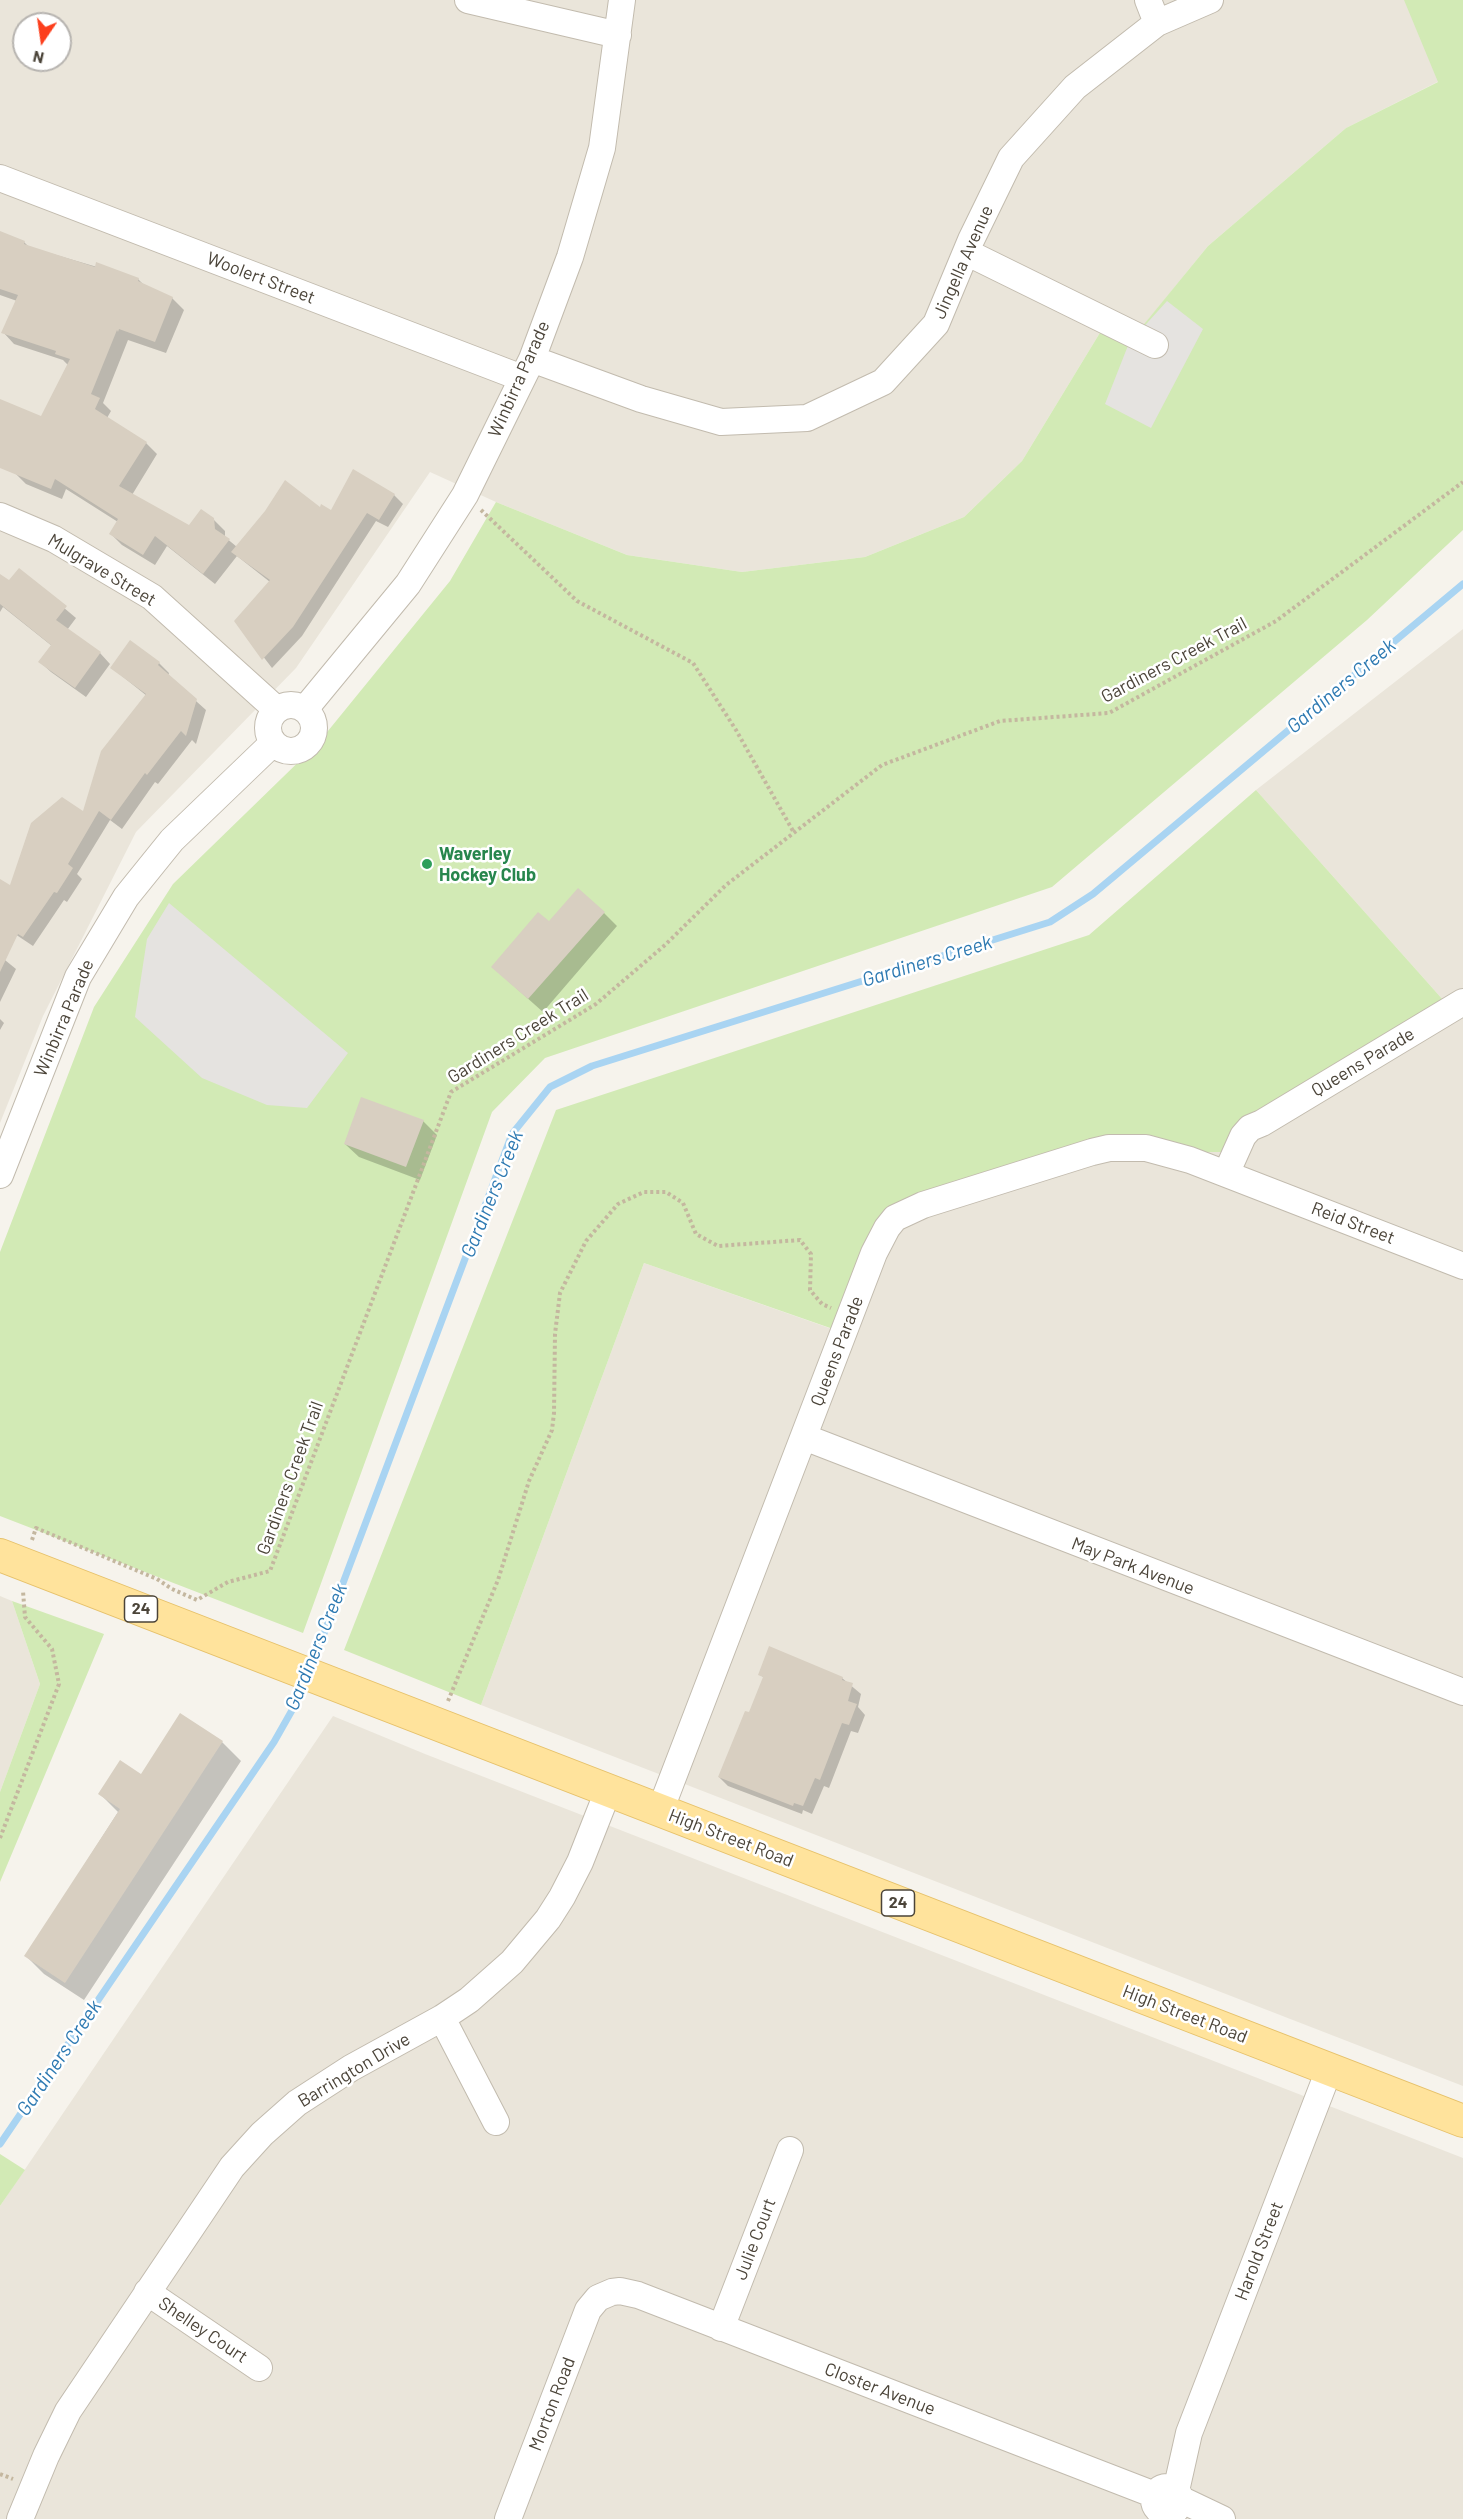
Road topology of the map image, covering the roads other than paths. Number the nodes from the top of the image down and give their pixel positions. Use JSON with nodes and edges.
{"nodes":[{"id":1,"x":468,"y":0,"type":"edge"},
{"id":2,"x":622,"y":0,"type":"edge"},
{"id":3,"x":1209,"y":0,"type":"edge"},
{"id":4,"x":1152,"y":11,"type":"edge"},
{"id":5,"x":618,"y":34,"type":"junction"},
{"id":6,"x":0,"y":178,"type":"edge"},
{"id":7,"x":966,"y":252,"type":"junction"},
{"id":8,"x":1155,"y":345,"type":"dead end"},
{"id":9,"x":527,"y":369,"type":"junction"},
{"id":10,"x":0,"y":516,"type":"edge"},
{"id":11,"x":276,"y":709,"type":"junction"},
{"id":12,"x":305,"y":710,"type":"junction"},
{"id":13,"x":273,"y":743,"type":"junction"},
{"id":14,"x":1463,"y":1002,"type":"edge"},
{"id":15,"x":0,"y":1175,"type":"edge"},
{"id":16,"x":1234,"y":1177,"type":"junction"},
{"id":17,"x":1463,"y":1266,"type":"edge"},
{"id":18,"x":804,"y":1437,"type":"junction"},
{"id":19,"x":12,"y":1560,"type":"edge"},
{"id":20,"x":1463,"y":1692,"type":"edge"},
{"id":21,"x":608,"y":1791,"type":"junction"},
{"id":22,"x":660,"y":1811,"type":"junction"},
{"id":23,"x":442,"y":2018,"type":"junction"},
{"id":24,"x":1329,"y":2070,"type":"junction"},
{"id":25,"x":1461,"y":2116,"type":"edge"},
{"id":26,"x":496,"y":2122,"type":"dead end"},
{"id":27,"x":790,"y":2150,"type":"dead end"},
{"id":28,"x":147,"y":2292,"type":"junction"},
{"id":29,"x":604,"y":2294,"type":"joint"},
{"id":30,"x":721,"y":2328,"type":"junction"},
{"id":31,"x":259,"y":2368,"type":"dead end"},
{"id":32,"x":1172,"y":2504,"type":"edge"},
{"id":33,"x":20,"y":2519,"type":"edge"},
{"id":34,"x":508,"y":2519,"type":"edge"},
{"id":35,"x":1222,"y":2519,"type":"edge"}],
"edges":[{"from":1,"to":5,"type":"street"},
{"from":2,"to":5,"type":"street","name":"Winbirra Parade"},
{"from":3,"to":4,"type":"street","name":"Jingella Avenue"},
{"from":4,"to":7,"type":"street","name":"Jingella Avenue"},
{"from":5,"to":9,"type":"street","name":"Winbirra Parade"},
{"from":6,"to":9,"type":"street","name":"Woolert Street"},
{"from":7,"to":8,"type":"street"},
{"from":7,"to":9,"type":"street","name":"Jingella Avenue"},
{"from":9,"to":12,"type":"street","name":"Winbirra Parade"},
{"from":10,"to":11,"type":"street","name":"Mulgrave Street"},
{"from":11,"to":12,"type":"street"},
{"from":11,"to":13,"type":"street"},
{"from":12,"to":13,"type":"street"},
{"from":13,"to":15,"type":"street","name":"Winbirra Parade"},
{"from":14,"to":16,"type":"street","name":"Queens Parade"},
{"from":16,"to":17,"type":"street","name":"Reid Street"},
{"from":16,"to":18,"type":"street","name":"Queens Parade"},
{"from":18,"to":20,"type":"street","name":"May Park Avenue"},
{"from":18,"to":22,"type":"street","name":"Queens Parade"},
{"from":19,"to":21,"type":"main road","name":"High Street Road","number":"24"},
{"from":21,"to":22,"type":"main road","name":"High Street Road","number":"24"},
{"from":21,"to":23,"type":"street","name":"Barrington Drive"},
{"from":22,"to":24,"type":"main road","name":"High Street Road","number":"24"},
{"from":23,"to":26,"type":"street"},
{"from":23,"to":28,"type":"street","name":"Barrington Drive"},
{"from":24,"to":25,"type":"main road","name":"High Street Road","number":"24"},
{"from":24,"to":32,"type":"street","name":"Harold Street"},
{"from":27,"to":30,"type":"street","name":"Julie Court"},
{"from":28,"to":31,"type":"street","name":"Shelley Court"},
{"from":28,"to":33,"type":"street","name":"Barrington Drive"},
{"from":29,"to":30,"type":"street","name":"Closter Avenue"},
{"from":29,"to":34,"type":"street","name":"Morton Road"},
{"from":30,"to":32,"type":"street","name":"Closter Avenue"},
{"from":32,"to":35,"type":"street","name":"Closter Avenue"}]}
